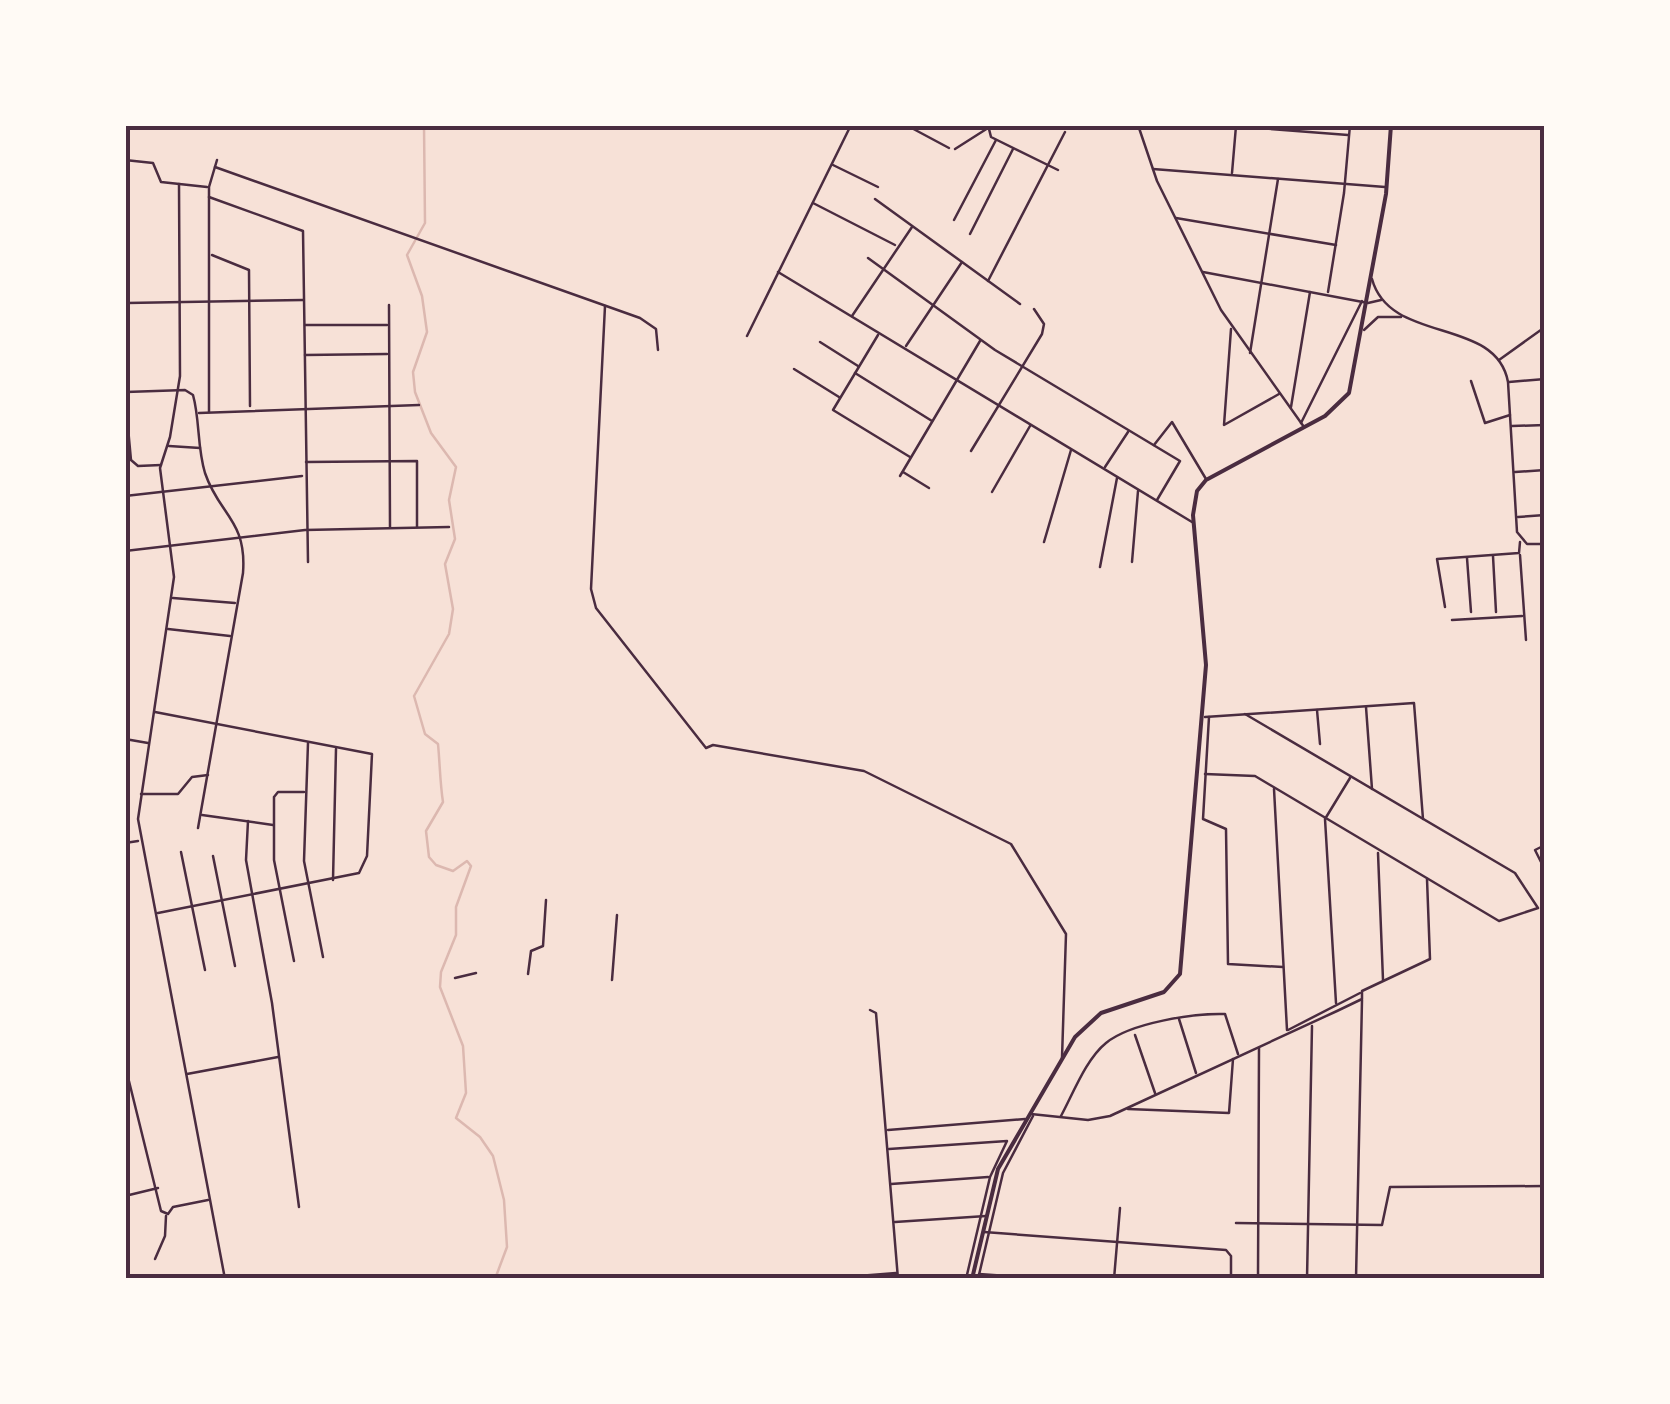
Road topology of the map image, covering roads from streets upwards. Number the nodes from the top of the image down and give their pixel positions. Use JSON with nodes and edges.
{"nodes":[{"id":1,"x":851,"y":125,"type":"edge"},
{"id":2,"x":906,"y":125,"type":"edge"},
{"id":3,"x":1138,"y":125,"type":"edge"},
{"id":4,"x":1220,"y":125,"type":"edge"},
{"id":5,"x":1350,"y":125,"type":"edge"},
{"id":6,"x":1391,"y":125,"type":"edge"},
{"id":7,"x":988,"y":126,"type":"edge"},
{"id":8,"x":1236,"y":126,"type":"edge"},
{"id":9,"x":1064,"y":132,"type":"dead end"},
{"id":10,"x":1349,"y":135,"type":"junction"},
{"id":11,"x":996,"y":140,"type":"junction"},
{"id":12,"x":1013,"y":149,"type":"junction"},
{"id":13,"x":126,"y":160,"type":"edge"},
{"id":14,"x":217,"y":160,"type":"dead end"},
{"id":15,"x":832,"y":164,"type":"junction"},
{"id":16,"x":1048,"y":166,"type":"junction"},
{"id":17,"x":215,"y":167,"type":"junction"},
{"id":18,"x":1152,"y":169,"type":"junction"},
{"id":19,"x":1058,"y":170,"type":"dead end"},
{"id":20,"x":1232,"y":175,"type":"junction"},
{"id":21,"x":1278,"y":179,"type":"junction"},
{"id":22,"x":179,"y":184,"type":"junction"},
{"id":23,"x":1346,"y":184,"type":"junction"},
{"id":24,"x":209,"y":187,"type":"junction"},
{"id":25,"x":878,"y":187,"type":"dead end"},
{"id":26,"x":1386,"y":187,"type":"junction"},
{"id":27,"x":209,"y":198,"type":"junction"},
{"id":28,"x":876,"y":199,"type":"dead end"},
{"id":29,"x":812,"y":202,"type":"junction"},
{"id":30,"x":1175,"y":218,"type":"junction"},
{"id":31,"x":954,"y":220,"type":"dead end"},
{"id":32,"x":912,"y":226,"type":"junction"},
{"id":33,"x":970,"y":234,"type":"dead end"},
{"id":34,"x":1270,"y":234,"type":"junction"},
{"id":35,"x":1336,"y":245,"type":"junction"},
{"id":36,"x":897,"y":246,"type":"junction"},
{"id":37,"x":210,"y":254,"type":"junction"},
{"id":38,"x":868,"y":258,"type":"dead end"},
{"id":39,"x":962,"y":262,"type":"junction"},
{"id":40,"x":881,"y":268,"type":"junction"},
{"id":41,"x":778,"y":272,"type":"junction"},
{"id":42,"x":1202,"y":272,"type":"junction"},
{"id":43,"x":1372,"y":279,"type":"junction"},
{"id":44,"x":988,"y":281,"type":"junction"},
{"id":45,"x":1262,"y":282,"type":"junction"},
{"id":46,"x":1310,"y":290,"type":"junction"},
{"id":47,"x":1328,"y":293,"type":"junction"},
{"id":48,"x":303,"y":300,"type":"junction"},
{"id":49,"x":1381,"y":300,"type":"junction"},
{"id":50,"x":210,"y":301,"type":"junction"},
{"id":51,"x":249,"y":301,"type":"junction"},
{"id":52,"x":1365,"y":301,"type":"junction"},
{"id":53,"x":180,"y":302,"type":"junction"},
{"id":54,"x":126,"y":303,"type":"edge"},
{"id":55,"x":932,"y":304,"type":"junction"},
{"id":56,"x":1020,"y":304,"type":"dead end"},
{"id":57,"x":389,"y":305,"type":"dead end"},
{"id":58,"x":604,"y":306,"type":"junction"},
{"id":59,"x":1034,"y":309,"type":"dead end"},
{"id":60,"x":1367,"y":312,"type":"junction"},
{"id":61,"x":852,"y":316,"type":"junction"},
{"id":62,"x":1377,"y":318,"type":"junction"},
{"id":63,"x":1402,"y":318,"type":"junction"},
{"id":64,"x":304,"y":325,"type":"junction"},
{"id":65,"x":389,"y":325,"type":"junction"},
{"id":66,"x":1545,"y":327,"type":"edge"},
{"id":67,"x":1231,"y":328,"type":"junction"},
{"id":68,"x":1364,"y":330,"type":"junction"},
{"id":69,"x":880,"y":332,"type":"junction"},
{"id":70,"x":747,"y":336,"type":"dead end"},
{"id":71,"x":981,"y":340,"type":"junction"},
{"id":72,"x":820,"y":342,"type":"dead end"},
{"id":73,"x":905,"y":348,"type":"junction"},
{"id":74,"x":658,"y":350,"type":"dead end"},
{"id":75,"x":389,"y":354,"type":"junction"},
{"id":76,"x":1250,"y":354,"type":"junction"},
{"id":77,"x":304,"y":355,"type":"junction"},
{"id":78,"x":1499,"y":360,"type":"junction"},
{"id":79,"x":1023,"y":365,"type":"junction"},
{"id":80,"x":859,"y":367,"type":"junction"},
{"id":81,"x":794,"y":369,"type":"dead end"},
{"id":82,"x":855,"y":374,"type":"junction"},
{"id":83,"x":1545,"y":379,"type":"edge"},
{"id":84,"x":958,"y":380,"type":"junction"},
{"id":85,"x":1471,"y":381,"type":"dead end"},
{"id":86,"x":1508,"y":382,"type":"junction"},
{"id":87,"x":178,"y":390,"type":"junction"},
{"id":88,"x":126,"y":392,"type":"edge"},
{"id":89,"x":1279,"y":394,"type":"junction"},
{"id":90,"x":840,"y":398,"type":"junction"},
{"id":91,"x":999,"y":405,"type":"junction"},
{"id":92,"x":125,"y":406,"type":"edge"},
{"id":93,"x":418,"y":406,"type":"dead end"},
{"id":94,"x":250,"y":408,"type":"junction"},
{"id":95,"x":305,"y":408,"type":"junction"},
{"id":96,"x":389,"y":408,"type":"junction"},
{"id":97,"x":1291,"y":409,"type":"junction"},
{"id":98,"x":209,"y":412,"type":"junction"},
{"id":99,"x":197,"y":413,"type":"junction"},
{"id":100,"x":1510,"y":416,"type":"junction"},
{"id":101,"x":933,"y":422,"type":"junction"},
{"id":102,"x":1031,"y":424,"type":"junction"},
{"id":103,"x":1545,"y":424,"type":"edge"},
{"id":104,"x":1303,"y":425,"type":"junction"},
{"id":105,"x":1510,"y":426,"type":"junction"},
{"id":106,"x":1129,"y":430,"type":"junction"},
{"id":107,"x":1154,"y":445,"type":"junction"},
{"id":108,"x":168,"y":446,"type":"junction"},
{"id":109,"x":200,"y":448,"type":"junction"},
{"id":110,"x":1072,"y":449,"type":"junction"},
{"id":111,"x":970,"y":451,"type":"dead end"},
{"id":112,"x":910,"y":458,"type":"junction"},
{"id":113,"x":305,"y":462,"type":"junction"},
{"id":114,"x":390,"y":462,"type":"junction"},
{"id":115,"x":161,"y":465,"type":"junction"},
{"id":116,"x":1104,"y":468,"type":"junction"},
{"id":117,"x":1545,"y":470,"type":"edge"},
{"id":118,"x":1513,"y":472,"type":"junction"},
{"id":119,"x":305,"y":476,"type":"junction"},
{"id":120,"x":1117,"y":476,"type":"junction"},
{"id":121,"x":1206,"y":480,"type":"junction"},
{"id":122,"x":211,"y":486,"type":"junction"},
{"id":123,"x":929,"y":488,"type":"dead end"},
{"id":124,"x":1138,"y":489,"type":"junction"},
{"id":125,"x":164,"y":491,"type":"junction"},
{"id":126,"x":992,"y":492,"type":"dead end"},
{"id":127,"x":125,"y":496,"type":"edge"},
{"id":128,"x":1157,"y":500,"type":"junction"},
{"id":129,"x":1545,"y":515,"type":"edge"},
{"id":130,"x":1516,"y":517,"type":"junction"},
{"id":131,"x":1193,"y":522,"type":"junction"},
{"id":132,"x":448,"y":527,"type":"dead end"},
{"id":133,"x":390,"y":529,"type":"junction"},
{"id":134,"x":417,"y":529,"type":"junction"},
{"id":135,"x":305,"y":530,"type":"junction"},
{"id":136,"x":242,"y":536,"type":"junction"},
{"id":137,"x":1522,"y":540,"type":"junction"},
{"id":138,"x":1044,"y":542,"type":"dead end"},
{"id":139,"x":1545,"y":544,"type":"edge"},
{"id":140,"x":170,"y":545,"type":"junction"},
{"id":141,"x":125,"y":550,"type":"edge"},
{"id":142,"x":1545,"y":552,"type":"edge"},
{"id":143,"x":1520,"y":553,"type":"junction"},
{"id":144,"x":1493,"y":555,"type":"junction"},
{"id":145,"x":1467,"y":556,"type":"junction"},
{"id":146,"x":308,"y":562,"type":"dead end"},
{"id":147,"x":1132,"y":562,"type":"dead end"},
{"id":148,"x":1100,"y":568,"type":"dead end"},
{"id":149,"x":171,"y":598,"type":"junction"},
{"id":150,"x":236,"y":604,"type":"junction"},
{"id":151,"x":1445,"y":607,"type":"dead end"},
{"id":152,"x":1471,"y":612,"type":"dead end"},
{"id":153,"x":1496,"y":612,"type":"dead end"},
{"id":154,"x":1524,"y":616,"type":"junction"},
{"id":155,"x":1452,"y":620,"type":"dead end"},
{"id":156,"x":166,"y":629,"type":"junction"},
{"id":157,"x":230,"y":636,"type":"junction"},
{"id":158,"x":1526,"y":640,"type":"dead end"},
{"id":159,"x":1366,"y":706,"type":"junction"},
{"id":160,"x":1317,"y":709,"type":"junction"},
{"id":161,"x":154,"y":712,"type":"junction"},
{"id":162,"x":1245,"y":714,"type":"junction"},
{"id":163,"x":1206,"y":717,"type":"junction"},
{"id":164,"x":216,"y":723,"type":"junction"},
{"id":165,"x":125,"y":739,"type":"edge"},
{"id":166,"x":308,"y":741,"type":"junction"},
{"id":167,"x":148,"y":743,"type":"junction"},
{"id":168,"x":1320,"y":744,"type":"dead end"},
{"id":169,"x":336,"y":748,"type":"junction"},
{"id":170,"x":208,"y":774,"type":"junction"},
{"id":171,"x":1205,"y":774,"type":"junction"},
{"id":172,"x":1350,"y":778,"type":"junction"},
{"id":173,"x":1274,"y":788,"type":"junction"},
{"id":174,"x":1372,"y":790,"type":"junction"},
{"id":175,"x":306,"y":792,"type":"junction"},
{"id":176,"x":139,"y":794,"type":"junction"},
{"id":177,"x":201,"y":814,"type":"junction"},
{"id":178,"x":1326,"y":819,"type":"junction"},
{"id":179,"x":1423,"y":820,"type":"junction"},
{"id":180,"x":248,"y":821,"type":"junction"},
{"id":181,"x":274,"y":825,"type":"junction"},
{"id":182,"x":198,"y":828,"type":"dead end"},
{"id":183,"x":141,"y":841,"type":"junction"},
{"id":184,"x":125,"y":843,"type":"edge"},
{"id":185,"x":1545,"y":845,"type":"edge"},
{"id":186,"x":1378,"y":850,"type":"junction"},
{"id":187,"x":181,"y":852,"type":"dead end"},
{"id":188,"x":213,"y":856,"type":"dead end"},
{"id":189,"x":1545,"y":870,"type":"edge"},
{"id":190,"x":1427,"y":879,"type":"junction"},
{"id":191,"x":334,"y":880,"type":"junction"},
{"id":192,"x":308,"y":885,"type":"junction"},
{"id":193,"x":280,"y":890,"type":"junction"},
{"id":194,"x":252,"y":895,"type":"junction"},
{"id":195,"x":546,"y":900,"type":"dead end"},
{"id":196,"x":223,"y":901,"type":"junction"},
{"id":197,"x":191,"y":907,"type":"junction"},
{"id":198,"x":156,"y":914,"type":"junction"},
{"id":199,"x":617,"y":915,"type":"dead end"},
{"id":200,"x":323,"y":957,"type":"dead end"},
{"id":201,"x":294,"y":961,"type":"dead end"},
{"id":202,"x":236,"y":966,"type":"dead end"},
{"id":203,"x":1283,"y":967,"type":"junction"},
{"id":204,"x":205,"y":970,"type":"dead end"},
{"id":205,"x":476,"y":973,"type":"dead end"},
{"id":206,"x":528,"y":974,"type":"dead end"},
{"id":207,"x":455,"y":978,"type":"dead end"},
{"id":208,"x":612,"y":980,"type":"dead end"},
{"id":209,"x":1383,"y":982,"type":"junction"},
{"id":210,"x":1362,"y":992,"type":"junction"},
{"id":211,"x":1362,"y":999,"type":"junction"},
{"id":212,"x":1336,"y":1003,"type":"junction"},
{"id":213,"x":870,"y":1010,"type":"dead end"},
{"id":214,"x":1178,"y":1016,"type":"junction"},
{"id":215,"x":1312,"y":1023,"type":"junction"},
{"id":216,"x":1287,"y":1031,"type":"junction"},
{"id":217,"x":1134,"y":1032,"type":"junction"},
{"id":218,"x":1259,"y":1046,"type":"junction"},
{"id":219,"x":1239,"y":1056,"type":"junction"},
{"id":220,"x":280,"y":1057,"type":"junction"},
{"id":221,"x":1062,"y":1058,"type":"junction"},
{"id":222,"x":1233,"y":1058,"type":"junction"},
{"id":223,"x":125,"y":1065,"type":"edge"},
{"id":224,"x":1197,"y":1074,"type":"junction"},
{"id":225,"x":186,"y":1075,"type":"junction"},
{"id":226,"x":1155,"y":1095,"type":"junction"},
{"id":227,"x":1126,"y":1110,"type":"junction"},
{"id":228,"x":1030,"y":1115,"type":"junction"},
{"id":229,"x":1060,"y":1117,"type":"junction"},
{"id":230,"x":887,"y":1130,"type":"junction"},
{"id":231,"x":887,"y":1149,"type":"junction"},
{"id":232,"x":990,"y":1177,"type":"junction"},
{"id":233,"x":890,"y":1184,"type":"junction"},
{"id":234,"x":1545,"y":1186,"type":"edge"},
{"id":235,"x":158,"y":1188,"type":"junction"},
{"id":236,"x":995,"y":1189,"type":"junction"},
{"id":237,"x":125,"y":1195,"type":"edge"},
{"id":238,"x":209,"y":1199,"type":"junction"},
{"id":239,"x":163,"y":1203,"type":"junction"},
{"id":240,"x":173,"y":1207,"type":"junction"},
{"id":241,"x":299,"y":1207,"type":"dead end"},
{"id":242,"x":1120,"y":1208,"type":"dead end"},
{"id":243,"x":166,"y":1214,"type":"junction"},
{"id":244,"x":983,"y":1216,"type":"junction"},
{"id":245,"x":893,"y":1222,"type":"junction"},
{"id":246,"x":1236,"y":1223,"type":"dead end"},
{"id":247,"x":1258,"y":1223,"type":"junction"},
{"id":248,"x":1308,"y":1224,"type":"junction"},
{"id":249,"x":1358,"y":1225,"type":"junction"},
{"id":250,"x":985,"y":1232,"type":"junction"},
{"id":251,"x":1117,"y":1241,"type":"junction"},
{"id":252,"x":155,"y":1259,"type":"dead end"},
{"id":253,"x":898,"y":1276,"type":"edge"},
{"id":254,"x":973,"y":1277,"type":"edge"},
{"id":255,"x":225,"y":1279,"type":"edge"},
{"id":256,"x":820,"y":1279,"type":"edge"},
{"id":257,"x":1051,"y":1279,"type":"edge"},
{"id":258,"x":1114,"y":1279,"type":"edge"},
{"id":259,"x":1230,"y":1279,"type":"edge"},
{"id":260,"x":1258,"y":1279,"type":"edge"},
{"id":261,"x":1307,"y":1279,"type":"edge"},
{"id":262,"x":1356,"y":1279,"type":"edge"}],
"edges":[{"from":1,"to":15,"type":"street"},
{"from":2,"to":7,"type":"street"},
{"from":3,"to":18,"type":"street"},
{"from":4,"to":8,"type":"street"},
{"from":5,"to":10,"type":"street"},
{"from":6,"to":26,"type":"street"},
{"from":7,"to":11,"type":"street"},
{"from":8,"to":10,"type":"street"},
{"from":8,"to":20,"type":"street"},
{"from":9,"to":16,"type":"street"},
{"from":10,"to":23,"type":"street"},
{"from":11,"to":12,"type":"street"},
{"from":11,"to":31,"type":"street"},
{"from":12,"to":16,"type":"street"},
{"from":12,"to":33,"type":"street"},
{"from":13,"to":22,"type":"street"},
{"from":13,"to":54,"type":"street"},
{"from":14,"to":17,"type":"street"},
{"from":15,"to":25,"type":"street"},
{"from":15,"to":29,"type":"street"},
{"from":16,"to":19,"type":"street"},
{"from":16,"to":44,"type":"street"},
{"from":17,"to":24,"type":"street"},
{"from":17,"to":58,"type":"street"},
{"from":18,"to":20,"type":"street"},
{"from":18,"to":30,"type":"street"},
{"from":20,"to":21,"type":"street"},
{"from":21,"to":23,"type":"street"},
{"from":21,"to":34,"type":"street"},
{"from":22,"to":24,"type":"street"},
{"from":22,"to":53,"type":"street"},
{"from":23,"to":26,"type":"street"},
{"from":23,"to":35,"type":"street"},
{"from":24,"to":27,"type":"street"},
{"from":26,"to":43,"type":"street"},
{"from":27,"to":37,"type":"street"},
{"from":27,"to":48,"type":"street"},
{"from":28,"to":32,"type":"street"},
{"from":29,"to":36,"type":"street"},
{"from":29,"to":41,"type":"street"},
{"from":30,"to":34,"type":"street"},
{"from":30,"to":42,"type":"street"},
{"from":32,"to":36,"type":"street"},
{"from":32,"to":39,"type":"street"},
{"from":34,"to":35,"type":"street"},
{"from":34,"to":45,"type":"street"},
{"from":35,"to":47,"type":"street"},
{"from":36,"to":40,"type":"street"},
{"from":37,"to":50,"type":"street"},
{"from":37,"to":51,"type":"street"},
{"from":38,"to":40,"type":"street"},
{"from":39,"to":44,"type":"street"},
{"from":39,"to":55,"type":"street"},
{"from":40,"to":55,"type":"street"},
{"from":40,"to":61,"type":"street"},
{"from":41,"to":61,"type":"street"},
{"from":41,"to":70,"type":"street"},
{"from":42,"to":45,"type":"street"},
{"from":42,"to":67,"type":"street"},
{"from":43,"to":49,"type":"street"},
{"from":43,"to":52,"type":"street"},
{"from":44,"to":56,"type":"street"},
{"from":45,"to":46,"type":"street"},
{"from":45,"to":76,"type":"street"},
{"from":46,"to":47,"type":"street"},
{"from":46,"to":97,"type":"street"},
{"from":47,"to":52,"type":"street"},
{"from":48,"to":51,"type":"street"},
{"from":48,"to":64,"type":"street"},
{"from":49,"to":52,"type":"street"},
{"from":49,"to":63,"type":"street"},
{"from":50,"to":51,"type":"street"},
{"from":50,"to":53,"type":"street"},
{"from":50,"to":98,"type":"street"},
{"from":51,"to":94,"type":"street"},
{"from":52,"to":60,"type":"street"},
{"from":52,"to":104,"type":"street"},
{"from":53,"to":54,"type":"street"},
{"from":53,"to":87,"type":"street"},
{"from":54,"to":88,"type":"street"},
{"from":55,"to":71,"type":"street"},
{"from":55,"to":73,"type":"street"},
{"from":57,"to":65,"type":"street"},
{"from":58,"to":74,"type":"street"},
{"from":58,"to":221,"type":"street"},
{"from":59,"to":79,"type":"street"},
{"from":60,"to":62,"type":"street"},
{"from":60,"to":68,"type":"street"},
{"from":61,"to":69,"type":"street"},
{"from":62,"to":63,"type":"street"},
{"from":62,"to":68,"type":"street"},
{"from":63,"to":78,"type":"street"},
{"from":64,"to":65,"type":"street"},
{"from":64,"to":77,"type":"street"},
{"from":65,"to":75,"type":"street"},
{"from":66,"to":78,"type":"street"},
{"from":67,"to":76,"type":"street"},
{"from":67,"to":89,"type":"street"},
{"from":68,"to":104,"type":"street"},
{"from":69,"to":73,"type":"street"},
{"from":69,"to":80,"type":"street"},
{"from":71,"to":79,"type":"street"},
{"from":71,"to":84,"type":"street"},
{"from":72,"to":80,"type":"street"},
{"from":73,"to":84,"type":"street"},
{"from":75,"to":77,"type":"street"},
{"from":75,"to":96,"type":"street"},
{"from":76,"to":89,"type":"street"},
{"from":77,"to":95,"type":"street"},
{"from":78,"to":86,"type":"street"},
{"from":79,"to":91,"type":"street"},
{"from":79,"to":106,"type":"street"},
{"from":80,"to":82,"type":"street"},
{"from":81,"to":90,"type":"street"},
{"from":82,"to":90,"type":"street"},
{"from":82,"to":101,"type":"street"},
{"from":83,"to":86,"type":"street"},
{"from":84,"to":91,"type":"street"},
{"from":84,"to":101,"type":"street"},
{"from":85,"to":100,"type":"street"},
{"from":86,"to":100,"type":"street"},
{"from":87,"to":88,"type":"street"},
{"from":87,"to":99,"type":"street"},
{"from":87,"to":108,"type":"street"},
{"from":88,"to":92,"type":"street"},
{"from":89,"to":97,"type":"street"},
{"from":90,"to":112,"type":"street"},
{"from":91,"to":102,"type":"street"},
{"from":91,"to":111,"type":"street"},
{"from":92,"to":115,"type":"street"},
{"from":93,"to":96,"type":"street"},
{"from":94,"to":95,"type":"street"},
{"from":94,"to":98,"type":"street"},
{"from":95,"to":96,"type":"street"},
{"from":95,"to":113,"type":"street"},
{"from":96,"to":114,"type":"street"},
{"from":97,"to":104,"type":"street"},
{"from":98,"to":99,"type":"street"},
{"from":99,"to":109,"type":"street"},
{"from":100,"to":105,"type":"street"},
{"from":101,"to":112,"type":"street"},
{"from":102,"to":110,"type":"street"},
{"from":102,"to":126,"type":"street"},
{"from":103,"to":105,"type":"street"},
{"from":104,"to":121,"type":"street"},
{"from":105,"to":118,"type":"street"},
{"from":106,"to":107,"type":"street"},
{"from":106,"to":116,"type":"street"},
{"from":107,"to":121,"type":"street"},
{"from":107,"to":128,"type":"street"},
{"from":108,"to":109,"type":"street"},
{"from":108,"to":115,"type":"street"},
{"from":109,"to":122,"type":"street"},
{"from":110,"to":116,"type":"street"},
{"from":110,"to":138,"type":"street"},
{"from":112,"to":123,"type":"street"},
{"from":113,"to":114,"type":"street"},
{"from":113,"to":119,"type":"street"},
{"from":114,"to":133,"type":"street"},
{"from":114,"to":134,"type":"street"},
{"from":115,"to":125,"type":"street"},
{"from":116,"to":120,"type":"street"},
{"from":117,"to":118,"type":"street"},
{"from":118,"to":130,"type":"street"},
{"from":119,"to":122,"type":"street"},
{"from":119,"to":135,"type":"street"},
{"from":120,"to":124,"type":"street"},
{"from":120,"to":148,"type":"street"},
{"from":121,"to":131,"type":"street"},
{"from":122,"to":125,"type":"street"},
{"from":122,"to":136,"type":"street"},
{"from":124,"to":128,"type":"street"},
{"from":124,"to":147,"type":"street"},
{"from":125,"to":127,"type":"street"},
{"from":125,"to":140,"type":"street"},
{"from":128,"to":131,"type":"street"},
{"from":129,"to":130,"type":"street"},
{"from":130,"to":137,"type":"street"},
{"from":131,"to":163,"type":"street"},
{"from":132,"to":134,"type":"street"},
{"from":133,"to":134,"type":"street"},
{"from":133,"to":135,"type":"street"},
{"from":135,"to":136,"type":"street"},
{"from":135,"to":146,"type":"street"},
{"from":136,"to":140,"type":"street"},
{"from":136,"to":150,"type":"street"},
{"from":137,"to":139,"type":"street"},
{"from":137,"to":143,"type":"street"},
{"from":139,"to":142,"type":"street"},
{"from":140,"to":141,"type":"street"},
{"from":140,"to":149,"type":"street"},
{"from":143,"to":144,"type":"street"},
{"from":143,"to":154,"type":"street"},
{"from":144,"to":145,"type":"street"},
{"from":144,"to":153,"type":"street"},
{"from":145,"to":151,"type":"street"},
{"from":145,"to":152,"type":"street"},
{"from":149,"to":150,"type":"street"},
{"from":149,"to":156,"type":"street"},
{"from":150,"to":157,"type":"street"},
{"from":154,"to":155,"type":"street"},
{"from":154,"to":158,"type":"street"},
{"from":156,"to":157,"type":"street"},
{"from":156,"to":161,"type":"street"},
{"from":157,"to":164,"type":"street"},
{"from":159,"to":160,"type":"street"},
{"from":159,"to":174,"type":"street"},
{"from":159,"to":179,"type":"street"},
{"from":160,"to":162,"type":"street"},
{"from":160,"to":168,"type":"street"},
{"from":161,"to":164,"type":"street"},
{"from":161,"to":167,"type":"street"},
{"from":162,"to":163,"type":"street"},
{"from":162,"to":172,"type":"street"},
{"from":163,"to":171,"type":"street"},
{"from":163,"to":221,"type":"street"},
{"from":164,"to":166,"type":"street"},
{"from":164,"to":170,"type":"street"},
{"from":165,"to":167,"type":"street"},
{"from":166,"to":169,"type":"street"},
{"from":166,"to":175,"type":"street"},
{"from":167,"to":176,"type":"street"},
{"from":169,"to":191,"type":"street"},
{"from":169,"to":191,"type":"street"},
{"from":170,"to":176,"type":"street"},
{"from":170,"to":177,"type":"street"},
{"from":171,"to":173,"type":"street"},
{"from":171,"to":203,"type":"street"},
{"from":172,"to":174,"type":"street"},
{"from":172,"to":178,"type":"street"},
{"from":173,"to":178,"type":"street"},
{"from":173,"to":203,"type":"street"},
{"from":174,"to":179,"type":"street"},
{"from":175,"to":181,"type":"street"},
{"from":175,"to":192,"type":"street"},
{"from":176,"to":183,"type":"street"},
{"from":177,"to":180,"type":"street"},
{"from":177,"to":182,"type":"street"},
{"from":178,"to":186,"type":"street"},
{"from":178,"to":212,"type":"street"},
{"from":179,"to":190,"type":"street"},
{"from":180,"to":181,"type":"street"},
{"from":180,"to":194,"type":"street"},
{"from":181,"to":193,"type":"street"},
{"from":183,"to":184,"type":"street"},
{"from":183,"to":198,"type":"street"},
{"from":185,"to":189,"type":"street"},
{"from":186,"to":190,"type":"street"},
{"from":186,"to":209,"type":"street"},
{"from":187,"to":197,"type":"street"},
{"from":188,"to":196,"type":"street"},
{"from":190,"to":209,"type":"street"},
{"from":191,"to":192,"type":"street"},
{"from":192,"to":193,"type":"street"},
{"from":192,"to":200,"type":"street"},
{"from":193,"to":194,"type":"street"},
{"from":193,"to":201,"type":"street"},
{"from":194,"to":196,"type":"street"},
{"from":194,"to":220,"type":"street"},
{"from":195,"to":206,"type":"street"},
{"from":196,"to":197,"type":"street"},
{"from":196,"to":202,"type":"street"},
{"from":197,"to":198,"type":"street"},
{"from":197,"to":204,"type":"street"},
{"from":198,"to":225,"type":"street"},
{"from":199,"to":208,"type":"street"},
{"from":203,"to":216,"type":"street"},
{"from":205,"to":207,"type":"street"},
{"from":209,"to":210,"type":"street"},
{"from":210,"to":211,"type":"street"},
{"from":210,"to":212,"type":"street"},
{"from":211,"to":215,"type":"street"},
{"from":211,"to":249,"type":"street"},
{"from":212,"to":216,"type":"street"},
{"from":213,"to":230,"type":"street"},
{"from":214,"to":217,"type":"street"},
{"from":214,"to":219,"type":"street"},
{"from":214,"to":224,"type":"street"},
{"from":215,"to":216,"type":"street"},
{"from":215,"to":248,"type":"street"},
{"from":216,"to":218,"type":"street"},
{"from":217,"to":226,"type":"street"},
{"from":217,"to":229,"type":"street"},
{"from":218,"to":219,"type":"street"},
{"from":218,"to":247,"type":"street"},
{"from":219,"to":222,"type":"street"},
{"from":220,"to":225,"type":"street"},
{"from":220,"to":241,"type":"street"},
{"from":221,"to":228,"type":"street"},
{"from":222,"to":224,"type":"street"},
{"from":222,"to":227,"type":"street"},
{"from":223,"to":235,"type":"street"},
{"from":224,"to":226,"type":"street"},
{"from":225,"to":238,"type":"street"},
{"from":226,"to":227,"type":"street"},
{"from":227,"to":229,"type":"street"},
{"from":228,"to":229,"type":"street"},
{"from":228,"to":230,"type":"street"},
{"from":228,"to":236,"type":"street"},
{"from":228,"to":236,"type":"street"},
{"from":230,"to":231,"type":"street"},
{"from":231,"to":232,"type":"street"},
{"from":231,"to":233,"type":"street"},
{"from":232,"to":233,"type":"street"},
{"from":232,"to":244,"type":"street"},
{"from":233,"to":245,"type":"street"},
{"from":234,"to":249,"type":"street"},
{"from":235,"to":237,"type":"street"},
{"from":235,"to":239,"type":"street"},
{"from":236,"to":244,"type":"street"},
{"from":236,"to":250,"type":"street"},
{"from":238,"to":240,"type":"street"},
{"from":238,"to":255,"type":"street"},
{"from":239,"to":240,"type":"street"},
{"from":239,"to":243,"type":"street"},
{"from":240,"to":243,"type":"street"},
{"from":242,"to":251,"type":"street"},
{"from":243,"to":252,"type":"street"},
{"from":244,"to":245,"type":"street"},
{"from":244,"to":250,"type":"street"},
{"from":244,"to":254,"type":"street"},
{"from":245,"to":253,"type":"street"},
{"from":246,"to":247,"type":"street"},
{"from":247,"to":248,"type":"street"},
{"from":247,"to":260,"type":"street"},
{"from":248,"to":249,"type":"street"},
{"from":248,"to":261,"type":"street"},
{"from":249,"to":262,"type":"street"},
{"from":250,"to":251,"type":"street"},
{"from":250,"to":254,"type":"street"},
{"from":251,"to":258,"type":"street"},
{"from":251,"to":259,"type":"street"},
{"from":253,"to":256,"type":"street"},
{"from":254,"to":257,"type":"street"}]}
